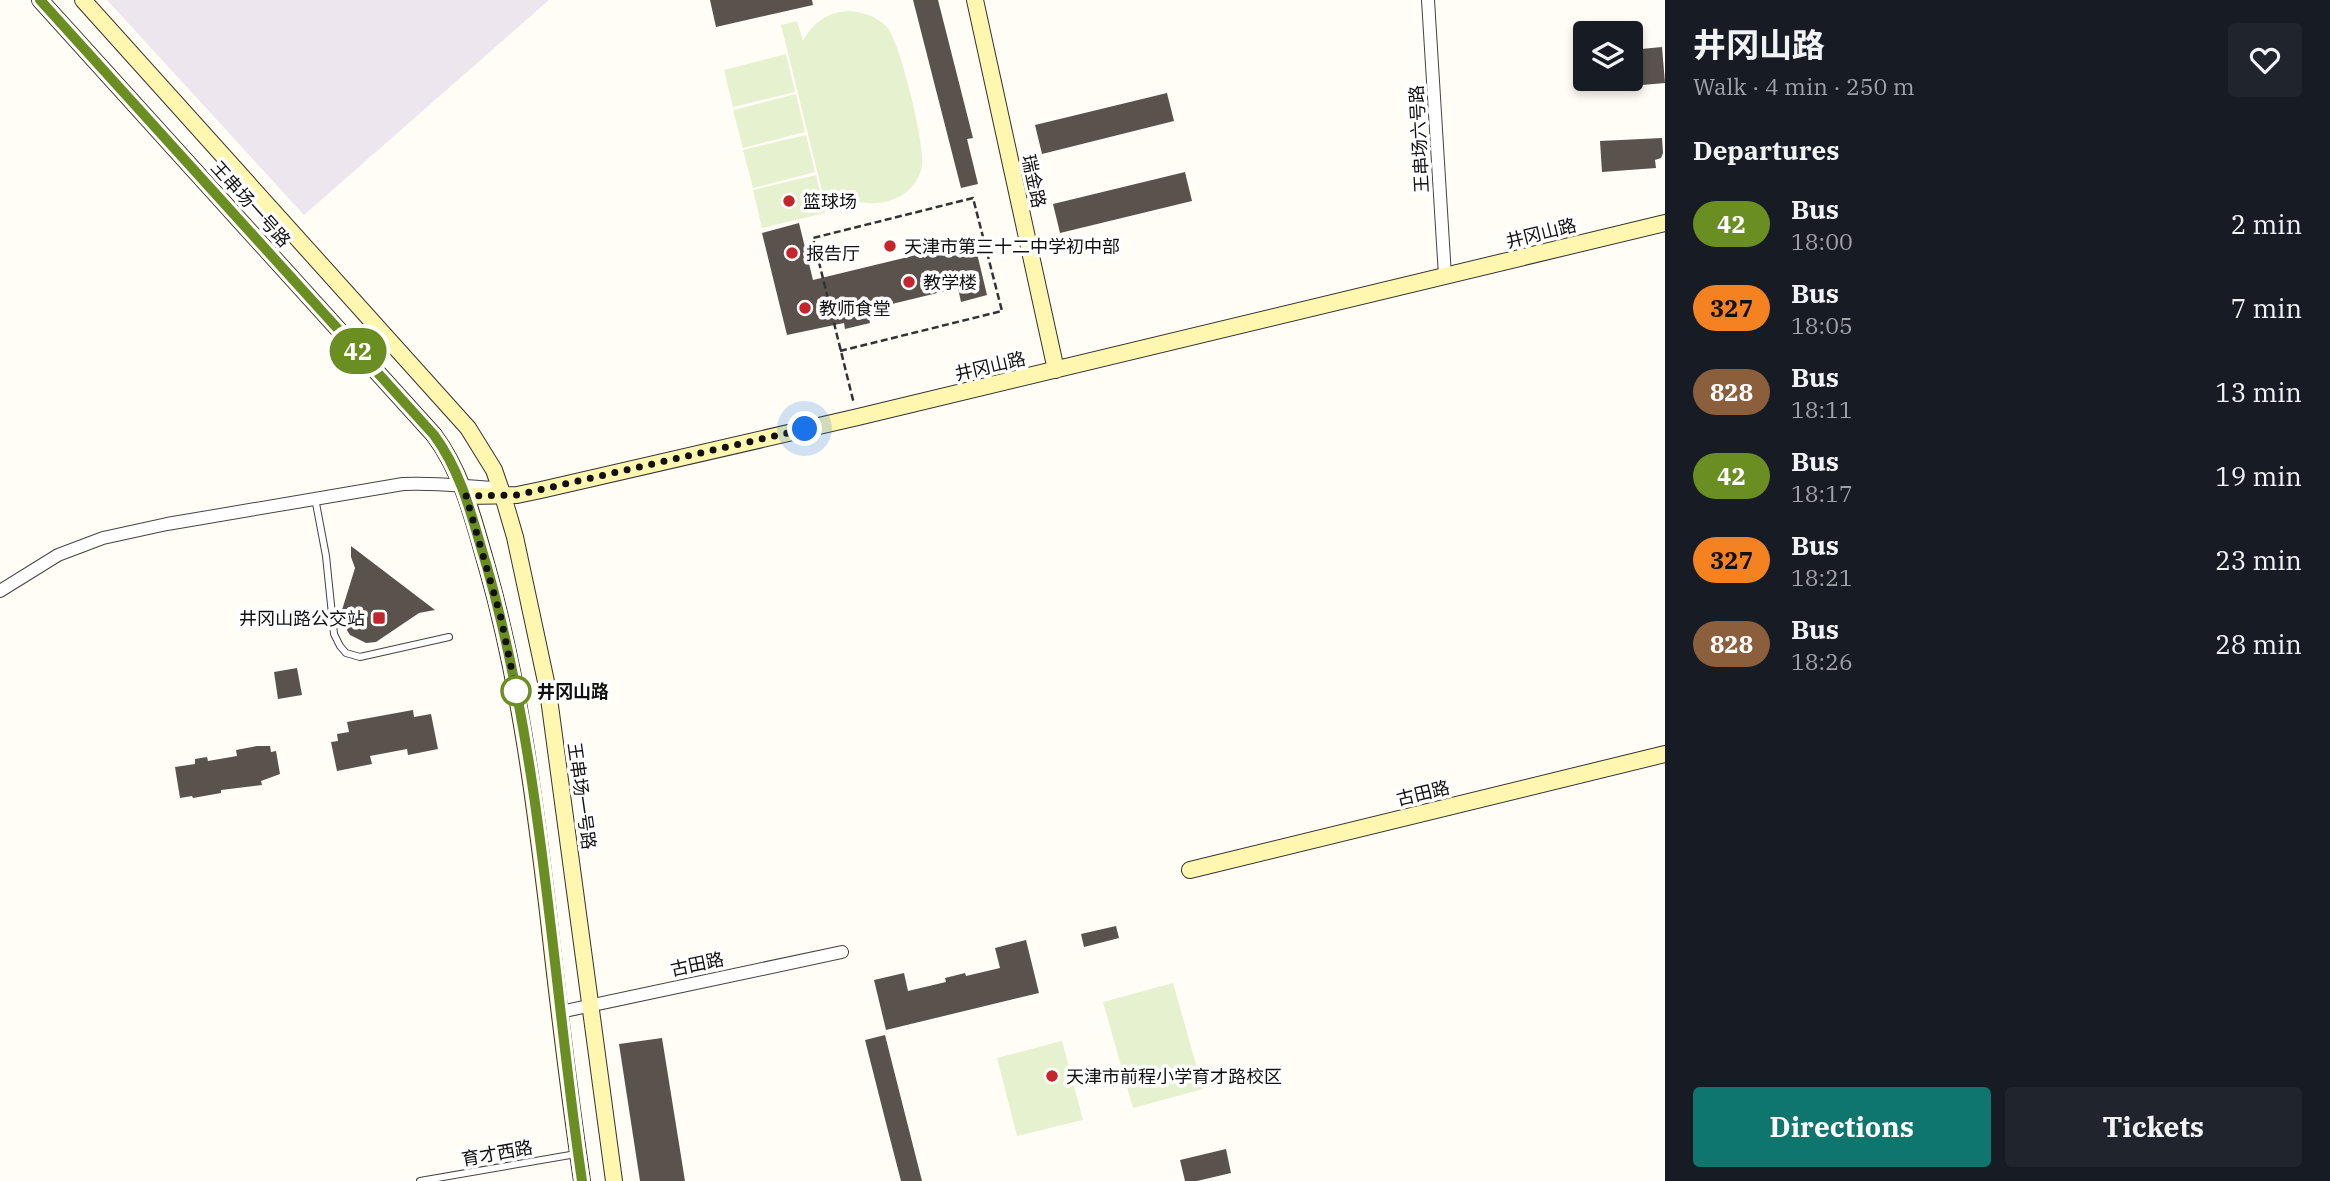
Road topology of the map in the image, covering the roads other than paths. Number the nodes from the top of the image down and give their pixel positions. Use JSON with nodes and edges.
{"nodes":[{"id":1,"x":30,"y":0,"type":"edge"},
{"id":2,"x":40,"y":0,"type":"edge"},
{"id":3,"x":82,"y":0,"type":"edge"},
{"id":4,"x":975,"y":0,"type":"edge"},
{"id":5,"x":1428,"y":0,"type":"edge"},
{"id":6,"x":1665,"y":216,"type":"edge"},
{"id":7,"x":1665,"y":223,"type":"edge"},
{"id":8,"x":1445,"y":273,"type":"junction"},
{"id":9,"x":1055,"y":366,"type":"junction"},
{"id":10,"x":434,"y":435,"type":"junction"},
{"id":11,"x":464,"y":491,"type":"junction"},
{"id":12,"x":502,"y":492,"type":"junction"},
{"id":13,"x":316,"y":501,"type":"junction"},
{"id":14,"x":481,"y":552,"type":"dead end"},
{"id":15,"x":0,"y":592,"type":"edge"},
{"id":16,"x":0,"y":597,"type":"edge"},
{"id":17,"x":449,"y":637,"type":"dead end"},
{"id":18,"x":1665,"y":754,"type":"edge"},
{"id":19,"x":1190,"y":870,"type":"dead end"},
{"id":20,"x":842,"y":952,"type":"dead end"},
{"id":21,"x":590,"y":1006,"type":"junction"},
{"id":22,"x":560,"y":1012,"type":"junction"},
{"id":23,"x":578,"y":1153,"type":"junction"},
{"id":24,"x":420,"y":1181,"type":"edge"},
{"id":25,"x":582,"y":1181,"type":"edge"},
{"id":26,"x":614,"y":1181,"type":"edge"}],
"edges":[{"from":1,"to":10,"type":"main road","name":"王串场一号路"},
{"from":2,"to":10,"type":"main road","name":"王串场一号路"},
{"from":3,"to":12,"type":"main road","name":"王串场一号路"},
{"from":4,"to":9,"type":"main road","name":"瑞金路"},
{"from":5,"to":8,"type":"street","name":"王串场六号路"},
{"from":6,"to":8,"type":"main road","name":"井冈山路"},
{"from":7,"to":8,"type":"main road","name":"井冈山路"},
{"from":8,"to":9,"type":"main road","name":"井冈山路"},
{"from":9,"to":12,"type":"main road","name":"井冈山路"},
{"from":9,"to":12,"type":"main road","name":"井冈山路"},
{"from":10,"to":11,"type":"main road","name":"王串场一号路"},
{"from":11,"to":12,"type":"main road","name":"井冈山路"},
{"from":11,"to":13,"type":"street","name":"井冈山路"},
{"from":11,"to":14,"type":"main road","name":"王串场一号路"},
{"from":11,"to":22,"type":"main road","name":"王串场一号路"},
{"from":12,"to":21,"type":"main road","name":"王串场一号路"},
{"from":13,"to":15,"type":"street","name":"井冈山路"},
{"from":13,"to":16,"type":"street","name":"井冈山路"},
{"from":13,"to":17,"type":"lane"},
{"from":18,"to":19,"type":"main road","name":"古田路"},
{"from":20,"to":21,"type":"street","name":"古田路"},
{"from":21,"to":22,"type":"street","name":"古田路"},
{"from":21,"to":26,"type":"main road","name":"王串场一号路"},
{"from":22,"to":23,"type":"main road","name":"王串场一号路"},
{"from":23,"to":24,"type":"lane","name":"育才西路"},
{"from":23,"to":25,"type":"main road","name":"王串场一号路"}]}
